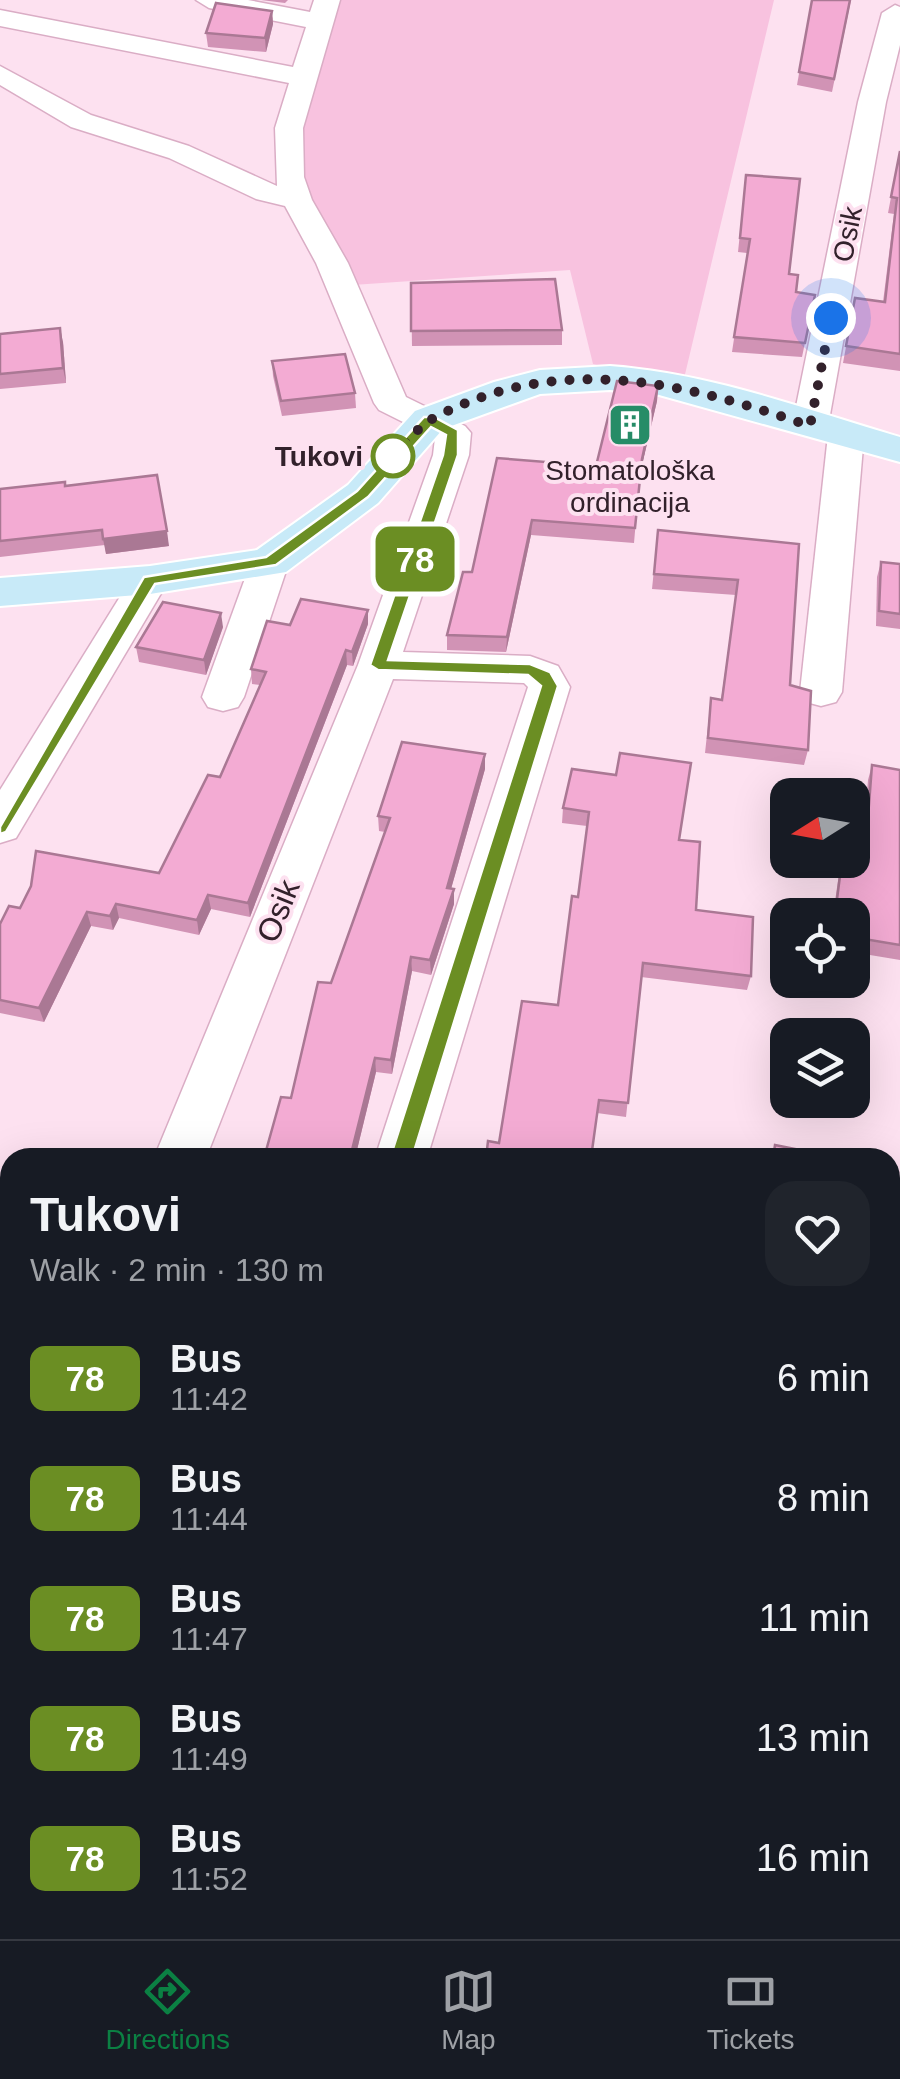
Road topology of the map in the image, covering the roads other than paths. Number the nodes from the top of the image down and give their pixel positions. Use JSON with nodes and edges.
{"nodes":[{"id":1,"x":209,"y":0,"type":"edge"},
{"id":2,"x":324,"y":11,"type":"edge"},
{"id":3,"x":895,"y":13,"type":"dead end"},
{"id":4,"x":0,"y":18,"type":"edge"},
{"id":5,"x":0,"y":74,"type":"edge"},
{"id":6,"x":301,"y":77,"type":"junction"},
{"id":7,"x":297,"y":200,"type":"junction"},
{"id":8,"x":429,"y":420,"type":"junction"},
{"id":9,"x":828,"y":431,"type":"junction"},
{"id":10,"x":900,"y":450,"type":"edge"},
{"id":11,"x":270,"y":562,"type":"junction"},
{"id":12,"x":150,"y":580,"type":"junction"},
{"id":13,"x":0,"y":592,"type":"edge"},
{"id":14,"x":378,"y":665,"type":"junction"},
{"id":15,"x":820,"y":692,"type":"dead end"},
{"id":16,"x":224,"y":697,"type":"dead end"},
{"id":17,"x":0,"y":827,"type":"edge"},
{"id":18,"x":184,"y":1148,"type":"edge"},
{"id":19,"x":404,"y":1148,"type":"edge"}],
"edges":[{"from":1,"to":2,"type":"street"},
{"from":2,"to":6,"type":"street"},
{"from":3,"to":9,"type":"street","name":"Osik"},
{"from":4,"to":6,"type":"street"},
{"from":5,"to":7,"type":"street"},
{"from":6,"to":7,"type":"street"},
{"from":7,"to":8,"type":"street"},
{"from":8,"to":9,"type":"main road"},
{"from":8,"to":11,"type":"main road"},
{"from":8,"to":14,"type":"street","name":"Osik"},
{"from":9,"to":10,"type":"main road"},
{"from":9,"to":15,"type":"street","name":"Osik"},
{"from":11,"to":12,"type":"main road"},
{"from":11,"to":16,"type":"street"},
{"from":12,"to":13,"type":"main road"},
{"from":12,"to":17,"type":"street"},
{"from":14,"to":18,"type":"street","name":"Osik"},
{"from":14,"to":19,"type":"street"}]}
